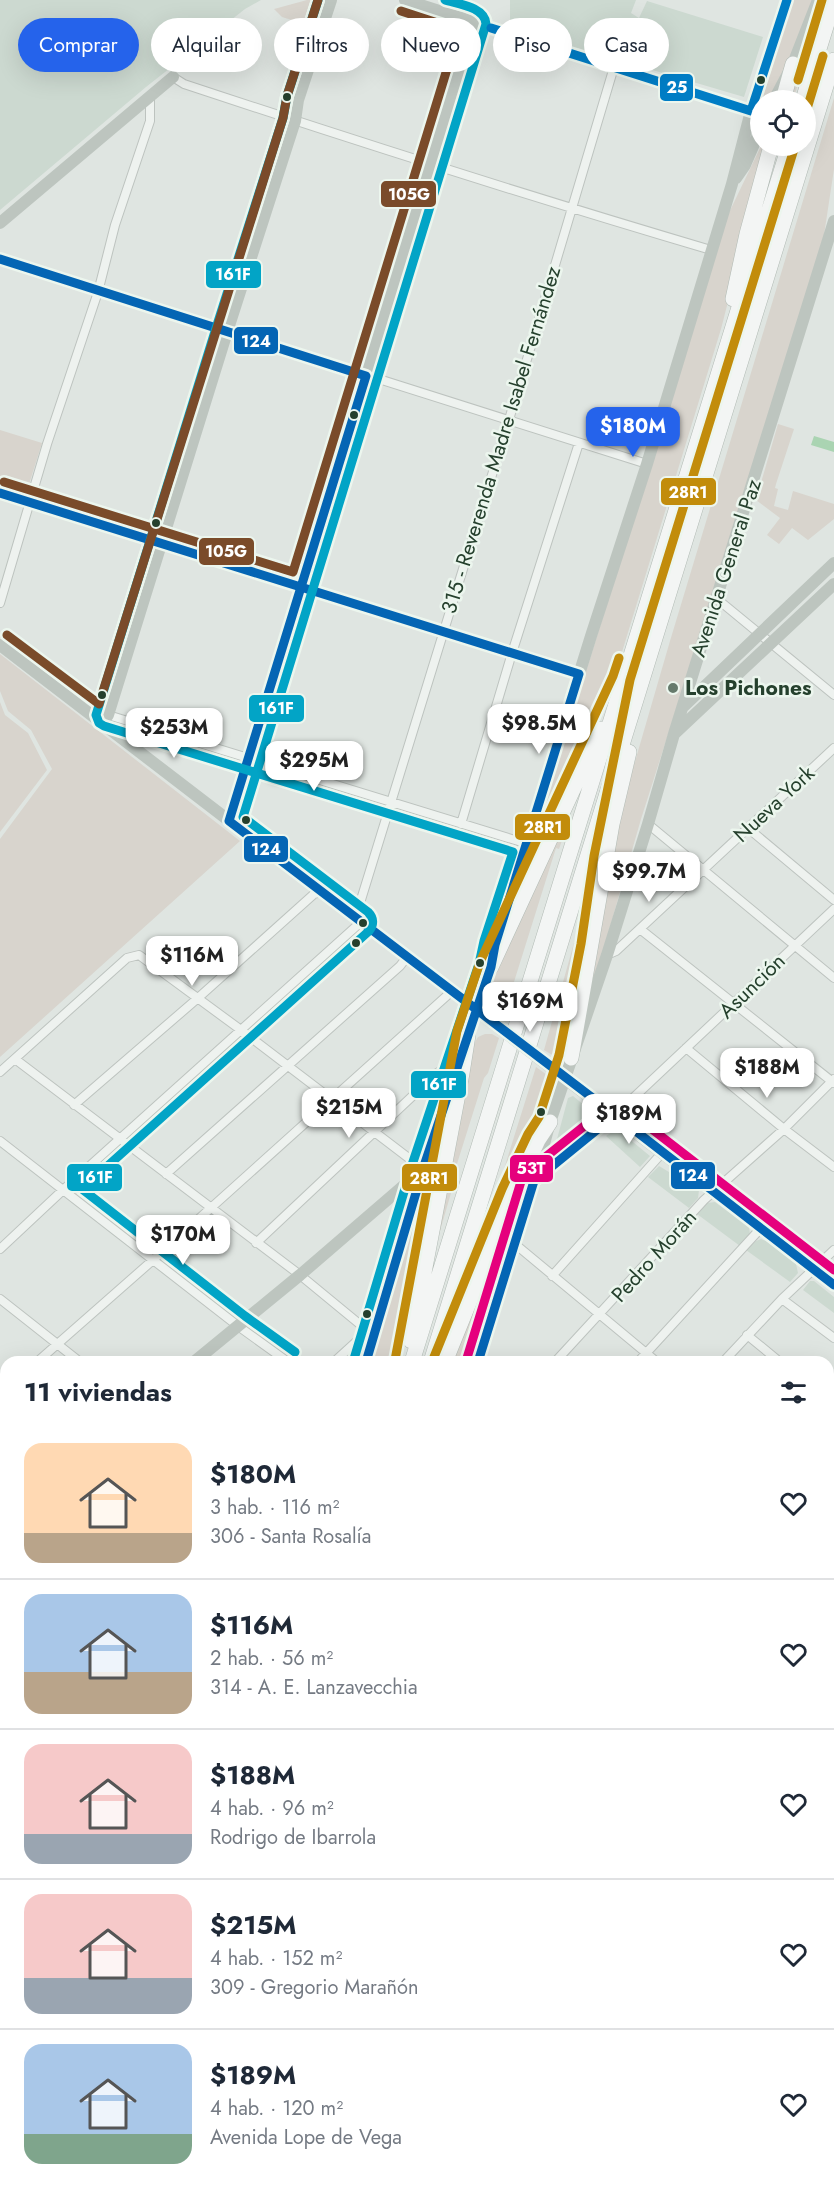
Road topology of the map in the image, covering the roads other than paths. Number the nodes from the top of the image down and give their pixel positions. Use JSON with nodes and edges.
{"nodes":[{"id":1,"x":331,"y":0,"type":"edge"},
{"id":2,"x":405,"y":0,"type":"edge"},
{"id":3,"x":787,"y":0,"type":"edge"},
{"id":4,"x":818,"y":0,"type":"edge"},
{"id":5,"x":834,"y":0,"type":"edge"},
{"id":6,"x":461,"y":18,"type":"edge"},
{"id":7,"x":481,"y":24,"type":"edge"},
{"id":8,"x":584,"y":57,"type":"edge"},
{"id":9,"x":834,"y":60,"type":"edge"},
{"id":10,"x":793,"y":64,"type":"junction"},
{"id":11,"x":459,"y":72,"type":"edge"},
{"id":12,"x":612,"y":72,"type":"edge"},
{"id":13,"x":630,"y":72,"type":"edge"},
{"id":14,"x":173,"y":77,"type":"joint"},
{"id":15,"x":758,"y":90,"type":"edge"},
{"id":16,"x":779,"y":90,"type":"edge"},
{"id":17,"x":786,"y":90,"type":"edge"},
{"id":18,"x":806,"y":90,"type":"edge"},
{"id":19,"x":150,"y":97,"type":"junction"},
{"id":20,"x":750,"y":111,"type":"edge"},
{"id":21,"x":750,"y":115,"type":"edge"},
{"id":22,"x":295,"y":121,"type":"junction"},
{"id":23,"x":750,"y":152,"type":"edge"},
{"id":24,"x":768,"y":156,"type":"edge"},
{"id":25,"x":786,"y":156,"type":"edge"},
{"id":26,"x":432,"y":163,"type":"junction"},
{"id":27,"x":732,"y":184,"type":"junction"},
{"id":28,"x":571,"y":208,"type":"junction"},
{"id":29,"x":834,"y":221,"type":"edge"},
{"id":30,"x":0,"y":223,"type":"edge"},
{"id":31,"x":711,"y":250,"type":"junction"},
{"id":32,"x":0,"y":259,"type":"edge"},
{"id":33,"x":98,"y":292,"type":"junction"},
{"id":34,"x":226,"y":332,"type":"junction"},
{"id":35,"x":720,"y":370,"type":"junction"},
{"id":36,"x":366,"y":376,"type":"junction"},
{"id":37,"x":509,"y":422,"type":"junction"},
{"id":38,"x":579,"y":443,"type":"junction"},
{"id":39,"x":647,"y":464,"type":"junction"},
{"id":40,"x":0,"y":493,"type":"edge"},
{"id":41,"x":31,"y":502,"type":"junction"},
{"id":42,"x":162,"y":544,"type":"junction"},
{"id":43,"x":834,"y":563,"type":"edge"},
{"id":44,"x":834,"y":584,"type":"edge"},
{"id":45,"x":301,"y":587,"type":"junction"},
{"id":46,"x":716,"y":598,"type":"junction"},
{"id":47,"x":0,"y":603,"type":"edge"},
{"id":48,"x":443,"y":632,"type":"junction"},
{"id":49,"x":759,"y":634,"type":"junction"},
{"id":50,"x":771,"y":643,"type":"junction"},
{"id":51,"x":0,"y":645,"type":"edge"},
{"id":52,"x":512,"y":653,"type":"junction"},
{"id":53,"x":579,"y":675,"type":"junction"},
{"id":54,"x":624,"y":680,"type":"junction"},
{"id":55,"x":641,"y":684,"type":"junction"},
{"id":56,"x":834,"y":695,"type":"edge"},
{"id":57,"x":682,"y":707,"type":"junction"},
{"id":58,"x":105,"y":718,"type":"junction"},
{"id":59,"x":674,"y":734,"type":"junction"},
{"id":60,"x":834,"y":748,"type":"edge"},
{"id":61,"x":248,"y":759,"type":"junction"},
{"id":62,"x":392,"y":802,"type":"junction"},
{"id":63,"x":229,"y":821,"type":"junction"},
{"id":64,"x":461,"y":824,"type":"junction"},
{"id":65,"x":648,"y":824,"type":"junction"},
{"id":66,"x":749,"y":829,"type":"junction"},
{"id":67,"x":528,"y":844,"type":"junction"},
{"id":68,"x":704,"y":870,"type":"junction"},
{"id":69,"x":322,"y":892,"type":"junction"},
{"id":70,"x":834,"y":900,"type":"edge"},
{"id":71,"x":834,"y":909,"type":"edge"},
{"id":72,"x":356,"y":918,"type":"junction"},
{"id":73,"x":640,"y":929,"type":"junction"},
{"id":74,"x":795,"y":944,"type":"junction"},
{"id":75,"x":607,"y":955,"type":"junction"},
{"id":76,"x":407,"y":957,"type":"junction"},
{"id":77,"x":491,"y":967,"type":"junction"},
{"id":78,"x":834,"y":978,"type":"edge"},
{"id":79,"x":451,"y":992,"type":"junction"},
{"id":80,"x":198,"y":998,"type":"junction"},
{"id":81,"x":735,"y":1003,"type":"junction"},
{"id":82,"x":476,"y":1010,"type":"junction"},
{"id":83,"x":241,"y":1029,"type":"junction"},
{"id":84,"x":468,"y":1035,"type":"junction"},
{"id":85,"x":686,"y":1048,"type":"junction"},
{"id":86,"x":571,"y":1058,"type":"junction"},
{"id":87,"x":15,"y":1059,"type":"junction"},
{"id":88,"x":459,"y":1060,"type":"junction"},
{"id":89,"x":288,"y":1065,"type":"junction"},
{"id":90,"x":0,"y":1072,"type":"edge"},
{"id":91,"x":564,"y":1077,"type":"junction"},
{"id":92,"x":833,"y":1081,"type":"edge"},
{"id":93,"x":333,"y":1100,"type":"junction"},
{"id":94,"x":74,"y":1105,"type":"junction"},
{"id":95,"x":615,"y":1115,"type":"junction"},
{"id":96,"x":550,"y":1122,"type":"junction"},
{"id":97,"x":783,"y":1129,"type":"junction"},
{"id":98,"x":375,"y":1133,"type":"junction"},
{"id":99,"x":120,"y":1140,"type":"junction"},
{"id":100,"x":0,"y":1141,"type":"edge"},
{"id":101,"x":662,"y":1153,"type":"junction"},
{"id":102,"x":834,"y":1167,"type":"edge"},
{"id":103,"x":423,"y":1169,"type":"junction"},
{"id":104,"x":166,"y":1174,"type":"junction"},
{"id":105,"x":534,"y":1181,"type":"junction"},
{"id":106,"x":63,"y":1190,"type":"junction"},
{"id":107,"x":714,"y":1191,"type":"junction"},
{"id":108,"x":210,"y":1209,"type":"junction"},
{"id":109,"x":761,"y":1228,"type":"junction"},
{"id":110,"x":256,"y":1243,"type":"junction"},
{"id":111,"x":515,"y":1244,"type":"junction"},
{"id":112,"x":0,"y":1249,"type":"edge"},
{"id":113,"x":834,"y":1250,"type":"edge"},
{"id":114,"x":153,"y":1260,"type":"junction"},
{"id":115,"x":813,"y":1269,"type":"junction"},
{"id":116,"x":300,"y":1275,"type":"junction"},
{"id":117,"x":552,"y":1276,"type":"junction"},
{"id":118,"x":834,"y":1285,"type":"edge"},
{"id":119,"x":0,"y":1299,"type":"edge"},
{"id":120,"x":782,"y":1299,"type":"junction"},
{"id":121,"x":600,"y":1316,"type":"junction"},
{"id":122,"x":238,"y":1326,"type":"junction"},
{"id":123,"x":372,"y":1332,"type":"junction"},
{"id":124,"x":747,"y":1335,"type":"junction"},
{"id":125,"x":834,"y":1338,"type":"edge"},
{"id":126,"x":57,"y":1344,"type":"junction"},
{"id":127,"x":646,"y":1353,"type":"junction"},
{"id":128,"x":44,"y":1356,"type":"edge"},
{"id":129,"x":72,"y":1356,"type":"edge"},
{"id":130,"x":201,"y":1356,"type":"edge"},
{"id":131,"x":280,"y":1356,"type":"edge"},
{"id":132,"x":342,"y":1356,"type":"edge"},
{"id":133,"x":367,"y":1356,"type":"edge"},
{"id":134,"x":408,"y":1356,"type":"edge"},
{"id":135,"x":414,"y":1356,"type":"edge"},
{"id":136,"x":433,"y":1356,"type":"edge"},
{"id":137,"x":447,"y":1356,"type":"edge"},
{"id":138,"x":480,"y":1356,"type":"edge"},
{"id":139,"x":561,"y":1356,"type":"edge"},
{"id":140,"x":643,"y":1356,"type":"edge"},
{"id":141,"x":650,"y":1356,"type":"edge"},
{"id":142,"x":728,"y":1356,"type":"edge"},
{"id":143,"x":773,"y":1356,"type":"edge"}],
"edges":[{"from":1,"to":22,"type":"street"},
{"from":2,"to":6,"type":"street"},
{"from":3,"to":15,"type":"street"},
{"from":4,"to":10,"type":"street"},
{"from":5,"to":18,"type":"highway"},
{"from":7,"to":8,"type":"street"},
{"from":9,"to":55,"type":"highway"},
{"from":10,"to":16,"type":"street"},
{"from":10,"to":17,"type":"highway"},
{"from":11,"to":26,"type":"street"},
{"from":12,"to":28,"type":"street","name":"315 - Reverenda Madre Isabel Fernández"},
{"from":13,"to":20,"type":"street"},
{"from":14,"to":19,"type":"street"},
{"from":14,"to":22,"type":"street"},
{"from":19,"to":30,"type":"street"},
{"from":19,"to":33,"type":"street"},
{"from":21,"to":27,"type":"street"},
{"from":22,"to":26,"type":"street"},
{"from":22,"to":34,"type":"street"},
{"from":23,"to":27,"type":"street"},
{"from":24,"to":35,"type":"highway"},
{"from":25,"to":35,"type":"highway"},
{"from":26,"to":28,"type":"street"},
{"from":26,"to":36,"type":"street"},
{"from":27,"to":31,"type":"street"},
{"from":28,"to":31,"type":"street"},
{"from":28,"to":37,"type":"street","name":"315 - Reverenda Madre Isabel Fernández"},
{"from":29,"to":46,"type":"street","name":"Avenida General Paz"},
{"from":31,"to":39,"type":"street"},
{"from":32,"to":33,"type":"street"},
{"from":33,"to":34,"type":"street"},
{"from":33,"to":41,"type":"street"},
{"from":34,"to":36,"type":"street"},
{"from":34,"to":42,"type":"street"},
{"from":35,"to":54,"type":"highway"},
{"from":36,"to":37,"type":"street"},
{"from":36,"to":45,"type":"street"},
{"from":37,"to":38,"type":"street"},
{"from":37,"to":48,"type":"street","name":"315 - Reverenda Madre Isabel Fernández"},
{"from":38,"to":39,"type":"street"},
{"from":38,"to":52,"type":"street"},
{"from":39,"to":53,"type":"street"},
{"from":40,"to":41,"type":"street"},
{"from":41,"to":42,"type":"street"},
{"from":41,"to":47,"type":"street"},
{"from":42,"to":45,"type":"street"},
{"from":42,"to":58,"type":"street"},
{"from":43,"to":49,"type":"street"},
{"from":44,"to":50,"type":"street"},
{"from":45,"to":48,"type":"street"},
{"from":45,"to":61,"type":"street"},
{"from":46,"to":49,"type":"street"},
{"from":46,"to":57,"type":"street","name":"Avenida General Paz"},
{"from":48,"to":52,"type":"street"},
{"from":48,"to":62,"type":"street","name":"315 - Reverenda Madre Isabel Fernández"},
{"from":49,"to":50,"type":"street"},
{"from":49,"to":57,"type":"street"},
{"from":50,"to":56,"type":"street"},
{"from":50,"to":59,"type":"street"},
{"from":51,"to":58,"type":"street"},
{"from":52,"to":53,"type":"street"},
{"from":52,"to":64,"type":"street"},
{"from":53,"to":67,"type":"street"},
{"from":54,"to":77,"type":"highway"},
{"from":54,"to":135,"type":"highway"},
{"from":55,"to":86,"type":"highway"},
{"from":55,"to":136,"type":"highway"},
{"from":57,"to":59,"type":"street","name":"Avenida General Paz"},
{"from":58,"to":61,"type":"street"},
{"from":58,"to":63,"type":"street"},
{"from":59,"to":65,"type":"street","name":"Avenida General Paz"},
{"from":60,"to":66,"type":"street","name":"Nueva York"},
{"from":61,"to":62,"type":"street"},
{"from":61,"to":63,"type":"street"},
{"from":62,"to":64,"type":"street"},
{"from":62,"to":72,"type":"street","name":"315 - Reverenda Madre Isabel Fernández"},
{"from":63,"to":69,"type":"street"},
{"from":64,"to":67,"type":"street"},
{"from":65,"to":68,"type":"street"},
{"from":65,"to":75,"type":"street","name":"Avenida General Paz"},
{"from":66,"to":68,"type":"street","name":"Nueva York"},
{"from":66,"to":70,"type":"street"},
{"from":67,"to":77,"type":"street"},
{"from":68,"to":73,"type":"street","name":"Nueva York"},
{"from":68,"to":74,"type":"street"},
{"from":69,"to":72,"type":"street"},
{"from":69,"to":80,"type":"street"},
{"from":71,"to":74,"type":"street","name":"Asunción"},
{"from":72,"to":76,"type":"street"},
{"from":72,"to":83,"type":"street","name":"315 - Reverenda Madre Isabel Fernández"},
{"from":73,"to":75,"type":"street","name":"Nueva York"},
{"from":73,"to":81,"type":"street"},
{"from":74,"to":78,"type":"street"},
{"from":74,"to":81,"type":"street","name":"Asunción"},
{"from":75,"to":86,"type":"street","name":"Avenida General Paz"},
{"from":76,"to":79,"type":"street"},
{"from":76,"to":89,"type":"street"},
{"from":77,"to":82,"type":"street"},
{"from":79,"to":82,"type":"street"},
{"from":79,"to":93,"type":"street"},
{"from":80,"to":83,"type":"street"},
{"from":80,"to":87,"type":"street"},
{"from":80,"to":94,"type":"street"},
{"from":81,"to":85,"type":"street","name":"Asunción"},
{"from":81,"to":92,"type":"street"},
{"from":82,"to":84,"type":"street"},
{"from":82,"to":91,"type":"street","bridge":true},
{"from":83,"to":89,"type":"street"},
{"from":83,"to":99,"type":"street","name":"315 - Reverenda Madre Isabel Fernández"},
{"from":84,"to":88,"type":"street"},
{"from":84,"to":134,"type":"highway"},
{"from":85,"to":95,"type":"street","name":"Asunción"},
{"from":85,"to":97,"type":"street"},
{"from":86,"to":91,"type":"street","name":"Avenida General Paz"},
{"from":87,"to":90,"type":"street"},
{"from":87,"to":94,"type":"street"},
{"from":88,"to":98,"type":"street"},
{"from":88,"to":103,"type":"street"},
{"from":89,"to":93,"type":"street"},
{"from":89,"to":104,"type":"street"},
{"from":91,"to":95,"type":"street"},
{"from":91,"to":96,"type":"street","name":"Avenida General Paz"},
{"from":92,"to":97,"type":"street","name":"Pedro Morán"},
{"from":93,"to":98,"type":"street"},
{"from":93,"to":108,"type":"street"},
{"from":94,"to":99,"type":"street"},
{"from":95,"to":101,"type":"street"},
{"from":95,"to":105,"type":"street","name":"Asunción"},
{"from":96,"to":105,"type":"street","name":"Avenida General Paz"},
{"from":96,"to":137,"type":"highway"},
{"from":97,"to":102,"type":"street"},
{"from":97,"to":107,"type":"street","name":"Pedro Morán"},
{"from":98,"to":103,"type":"street"},
{"from":98,"to":110,"type":"street"},
{"from":99,"to":104,"type":"street"},
{"from":99,"to":106,"type":"street","name":"315 - Reverenda Madre Isabel Fernández"},
{"from":100,"to":106,"type":"street"},
{"from":101,"to":107,"type":"street"},
{"from":101,"to":117,"type":"street"},
{"from":103,"to":116,"type":"street"},
{"from":103,"to":123,"type":"street"},
{"from":104,"to":108,"type":"street"},
{"from":105,"to":111,"type":"street","name":"Avenida General Paz"},
{"from":106,"to":112,"type":"street","name":"315 - Reverenda Madre Isabel Fernández"},
{"from":106,"to":114,"type":"street"},
{"from":107,"to":109,"type":"street"},
{"from":107,"to":121,"type":"street","name":"Pedro Morán"},
{"from":108,"to":110,"type":"street"},
{"from":108,"to":114,"type":"street"},
{"from":109,"to":115,"type":"street"},
{"from":109,"to":127,"type":"street"},
{"from":110,"to":116,"type":"street"},
{"from":111,"to":117,"type":"street"},
{"from":111,"to":138,"type":"street","name":"Avenida General Paz"},
{"from":113,"to":115,"type":"street"},
{"from":114,"to":122,"type":"street"},
{"from":114,"to":126,"type":"street"},
{"from":115,"to":118,"type":"street"},
{"from":115,"to":120,"type":"street"},
{"from":116,"to":122,"type":"street"},
{"from":116,"to":123,"type":"street"},
{"from":117,"to":121,"type":"street"},
{"from":119,"to":126,"type":"street"},
{"from":120,"to":124,"type":"street"},
{"from":120,"to":125,"type":"street"},
{"from":121,"to":127,"type":"street"},
{"from":121,"to":139,"type":"street","name":"Pedro Morán"},
{"from":122,"to":130,"type":"street"},
{"from":122,"to":131,"type":"street"},
{"from":123,"to":132,"type":"street"},
{"from":123,"to":133,"type":"street"},
{"from":124,"to":142,"type":"street"},
{"from":124,"to":143,"type":"street"},
{"from":126,"to":128,"type":"street"},
{"from":126,"to":129,"type":"street"},
{"from":127,"to":140,"type":"street"},
{"from":127,"to":141,"type":"street"}]}
